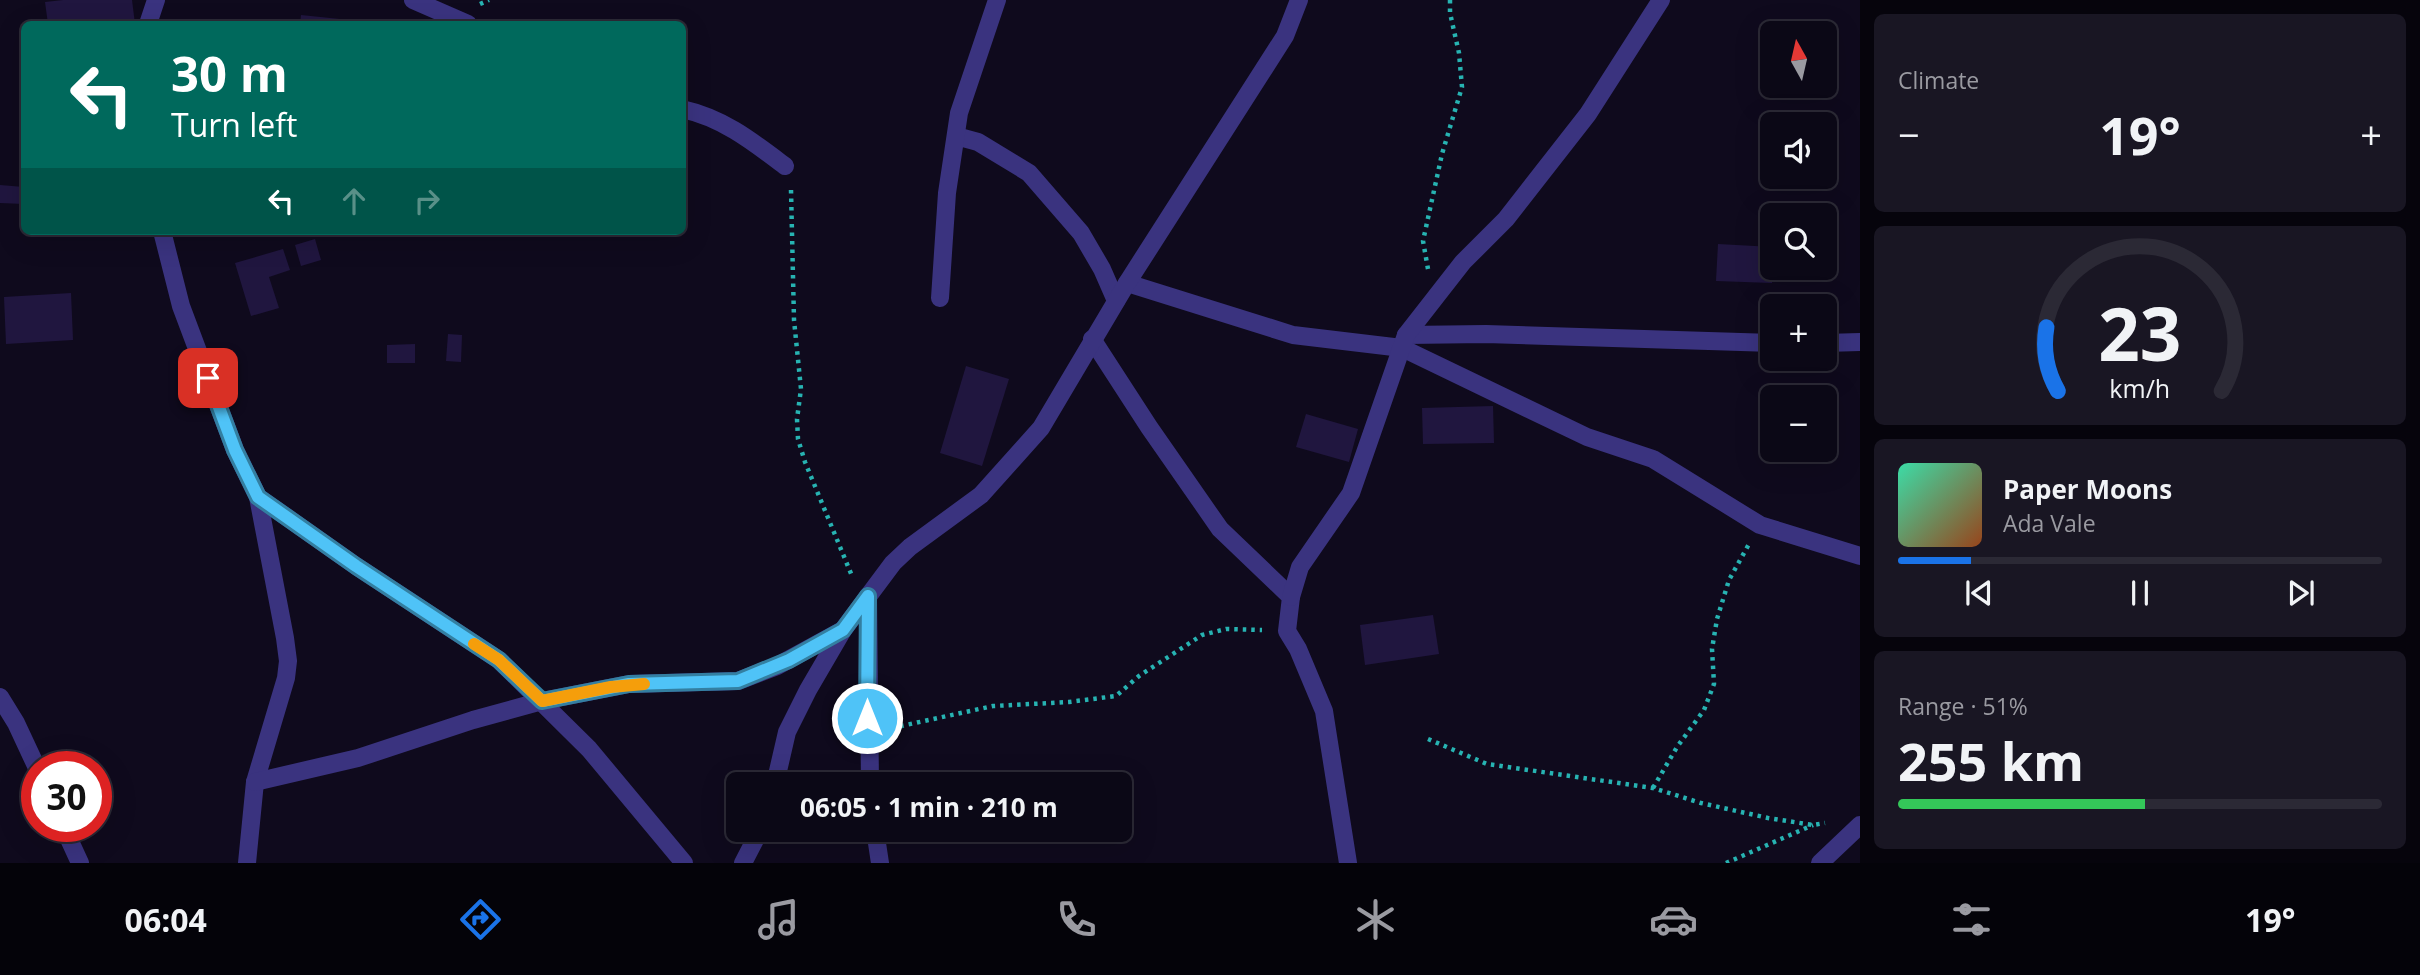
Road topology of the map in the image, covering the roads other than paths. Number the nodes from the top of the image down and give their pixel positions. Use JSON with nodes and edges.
{"nodes":[{"id":1,"x":156,"y":0,"type":"edge"},
{"id":2,"x":413,"y":0,"type":"edge"},
{"id":3,"x":997,"y":0,"type":"edge"},
{"id":4,"x":1299,"y":0,"type":"edge"},
{"id":5,"x":1661,"y":0,"type":"edge"},
{"id":6,"x":150,"y":21,"type":"edge"},
{"id":7,"x":461,"y":21,"type":"edge"},
{"id":8,"x":686,"y":110,"type":"edge"},
{"id":9,"x":956,"y":136,"type":"junction"},
{"id":10,"x":785,"y":166,"type":"road end"},
{"id":11,"x":163,"y":235,"type":"edge"},
{"id":12,"x":1127,"y":283,"type":"junction"},
{"id":13,"x":940,"y":298,"type":"dead end"},
{"id":14,"x":1116,"y":301,"type":"junction"},
{"id":15,"x":1092,"y":339,"type":"junction"},
{"id":16,"x":1404,"y":342,"type":"junction"},
{"id":17,"x":1860,"y":342,"type":"edge"},
{"id":18,"x":1837,"y":343,"type":"edge"},
{"id":19,"x":1760,"y":344,"type":"edge"},
{"id":20,"x":258,"y":497,"type":"junction"},
{"id":21,"x":1860,"y":556,"type":"edge"},
{"id":22,"x":1291,"y":597,"type":"junction"},
{"id":23,"x":865,"y":599,"type":"junction"},
{"id":24,"x":843,"y":630,"type":"junction"},
{"id":25,"x":0,"y":697,"type":"edge"},
{"id":26,"x":542,"y":701,"type":"junction"},
{"id":27,"x":29,"y":751,"type":"edge"},
{"id":28,"x":778,"y":772,"type":"edge"},
{"id":29,"x":869,"y":772,"type":"edge"},
{"id":30,"x":255,"y":782,"type":"junction"},
{"id":31,"x":1860,"y":825,"type":"edge"},
{"id":32,"x":70,"y":842,"type":"edge"},
{"id":33,"x":754,"y":842,"type":"edge"},
{"id":34,"x":877,"y":842,"type":"edge"},
{"id":35,"x":80,"y":863,"type":"edge"},
{"id":36,"x":247,"y":863,"type":"edge"},
{"id":37,"x":684,"y":863,"type":"edge"},
{"id":38,"x":743,"y":863,"type":"edge"},
{"id":39,"x":880,"y":863,"type":"edge"},
{"id":40,"x":1348,"y":863,"type":"edge"},
{"id":41,"x":1820,"y":863,"type":"edge"}],
"edges":[{"from":1,"to":6,"type":"street"},
{"from":2,"to":7,"type":"street"},
{"from":3,"to":9,"type":"street"},
{"from":4,"to":12,"type":"street"},
{"from":5,"to":16,"type":"street"},
{"from":8,"to":10,"type":"street"},
{"from":9,"to":13,"type":"street"},
{"from":9,"to":14,"type":"street"},
{"from":11,"to":20,"type":"street"},
{"from":12,"to":14,"type":"street"},
{"from":12,"to":16,"type":"street"},
{"from":14,"to":15,"type":"street"},
{"from":15,"to":22,"type":"street"},
{"from":15,"to":23,"type":"street"},
{"from":16,"to":19,"type":"street"},
{"from":16,"to":21,"type":"street"},
{"from":16,"to":22,"type":"street"},
{"from":17,"to":18,"type":"street"},
{"from":20,"to":26,"type":"street"},
{"from":20,"to":30,"type":"street"},
{"from":22,"to":40,"type":"street"},
{"from":23,"to":24,"type":"street"},
{"from":23,"to":29,"type":"street"},
{"from":24,"to":26,"type":"street"},
{"from":24,"to":28,"type":"street"},
{"from":25,"to":27,"type":"street"},
{"from":26,"to":30,"type":"street"},
{"from":26,"to":37,"type":"street"},
{"from":30,"to":36,"type":"street"},
{"from":31,"to":41,"type":"street"},
{"from":32,"to":35,"type":"street"},
{"from":33,"to":38,"type":"street"},
{"from":34,"to":39,"type":"street"}]}
